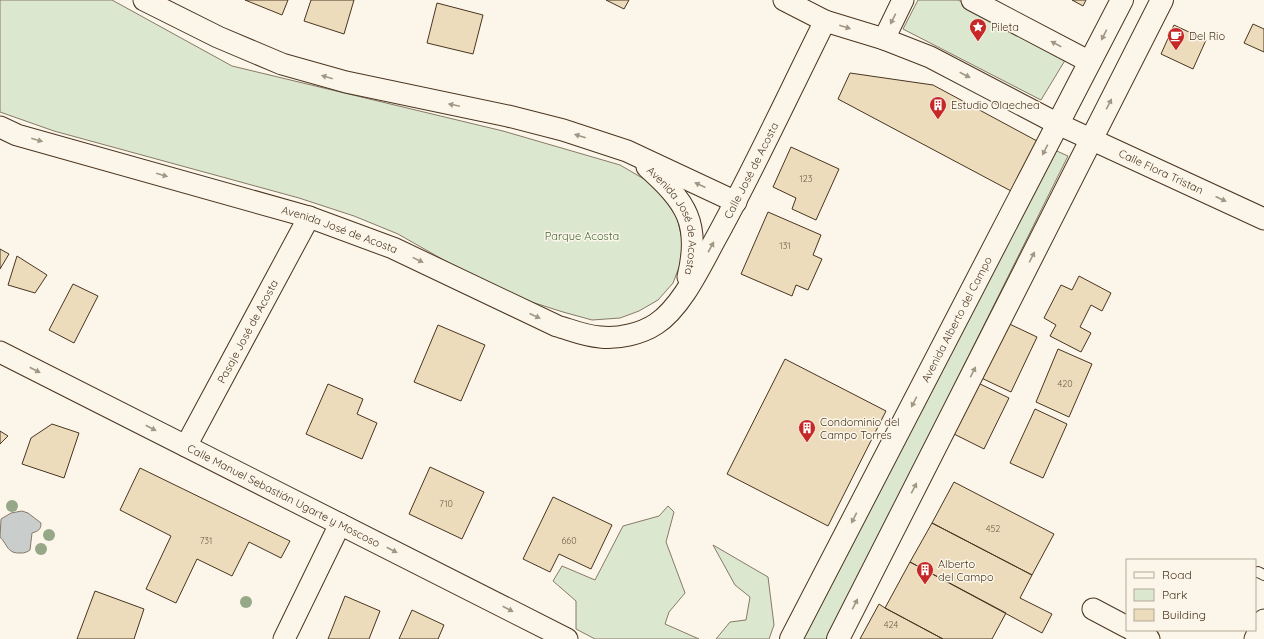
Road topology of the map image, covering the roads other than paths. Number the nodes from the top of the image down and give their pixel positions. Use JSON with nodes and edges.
{"nodes":[{"id":1,"x":144,"y":0,"type":"edge"},
{"id":2,"x":784,"y":0,"type":"edge"},
{"id":3,"x":903,"y":0,"type":"edge"},
{"id":4,"x":972,"y":0,"type":"edge"},
{"id":5,"x":1122,"y":0,"type":"edge"},
{"id":6,"x":1162,"y":0,"type":"edge"},
{"id":7,"x":825,"y":21,"type":"junction"},
{"id":8,"x":884,"y":38,"type":"junction"},
{"id":9,"x":1090,"y":62,"type":"junction"},
{"id":10,"x":1058,"y":124,"type":"junction"},
{"id":11,"x":0,"y":127,"type":"edge"},
{"id":12,"x":1092,"y":139,"type":"junction"},
{"id":13,"x":627,"y":151,"type":"junction"},
{"id":14,"x":736,"y":202,"type":"junction"},
{"id":15,"x":309,"y":217,"type":"junction"},
{"id":16,"x":1264,"y":219,"type":"edge"},
{"id":17,"x":673,"y":308,"type":"junction"},
{"id":18,"x":0,"y":352,"type":"edge"},
{"id":19,"x":186,"y":446,"type":"junction"},
{"id":20,"x":340,"y":524,"type":"junction"},
{"id":21,"x":1093,"y":609,"type":"dead end"},
{"id":22,"x":1264,"y":620,"type":"edge"},
{"id":23,"x":1126,"y":627,"type":"edge"},
{"id":24,"x":1134,"y":631,"type":"edge"},
{"id":25,"x":284,"y":639,"type":"edge"},
{"id":26,"x":567,"y":639,"type":"edge"},
{"id":27,"x":791,"y":639,"type":"edge"},
{"id":28,"x":838,"y":639,"type":"edge"},
{"id":29,"x":1149,"y":639,"type":"edge"},
{"id":30,"x":1255,"y":639,"type":"edge"}],
"edges":[{"from":13,"to":1,"type":"street","name":"Avenida José de Acosta","one_way":true},
{"from":2,"to":7,"type":"street","name":"Calle Flora Tristan"},
{"from":3,"to":8,"type":"street","one_way":true},
{"from":9,"to":4,"type":"street","one_way":true},
{"from":5,"to":9,"type":"main road","name":"Avenida Alberto del Campo","one_way":true},
{"from":12,"to":6,"type":"main road","one_way":true},
{"from":7,"to":8,"type":"street","name":"Calle Flora Tristan","one_way":true},
{"from":7,"to":14,"type":"street","name":"Calle José de Acosta"},
{"from":8,"to":10,"type":"street","name":"Calle Flora Tristan","one_way":true},
{"from":9,"to":10,"type":"main road","name":"Avenida Alberto del Campo"},
{"from":10,"to":12,"type":"street","name":"Calle Flora Tristan"},
{"from":10,"to":27,"type":"main road","name":"Avenida Alberto del Campo","one_way":true},
{"from":11,"to":15,"type":"street","name":"Avenida José de Acosta","one_way":true},
{"from":12,"to":16,"type":"street","name":"Calle Flora Tristan","one_way":true},
{"from":28,"to":12,"type":"main road","one_way":true},
{"from":14,"to":13,"type":"street","name":"Avenida José de Acosta","one_way":true},
{"from":13,"to":17,"type":"street","name":"Avenida José de Acosta"},
{"from":17,"to":14,"type":"street","name":"Calle José de Acosta","one_way":true},
{"from":15,"to":17,"type":"street","name":"Avenida José de Acosta","one_way":true},
{"from":15,"to":19,"type":"street","name":"Pasaje José de Acosta"},
{"from":18,"to":19,"type":"street","name":"Calle Manuel Sebastián Ugarte y Moscoso","one_way":true},
{"from":19,"to":20,"type":"street","name":"Calle Manuel Sebastián Ugarte y Moscoso"},
{"from":20,"to":25,"type":"street"},
{"from":20,"to":26,"type":"street","name":"Calle Manuel Sebastián Ugarte y Moscoso","one_way":true},
{"from":21,"to":23,"type":"street"},
{"from":22,"to":30,"type":"street"},
{"from":24,"to":29,"type":"street"}]}
